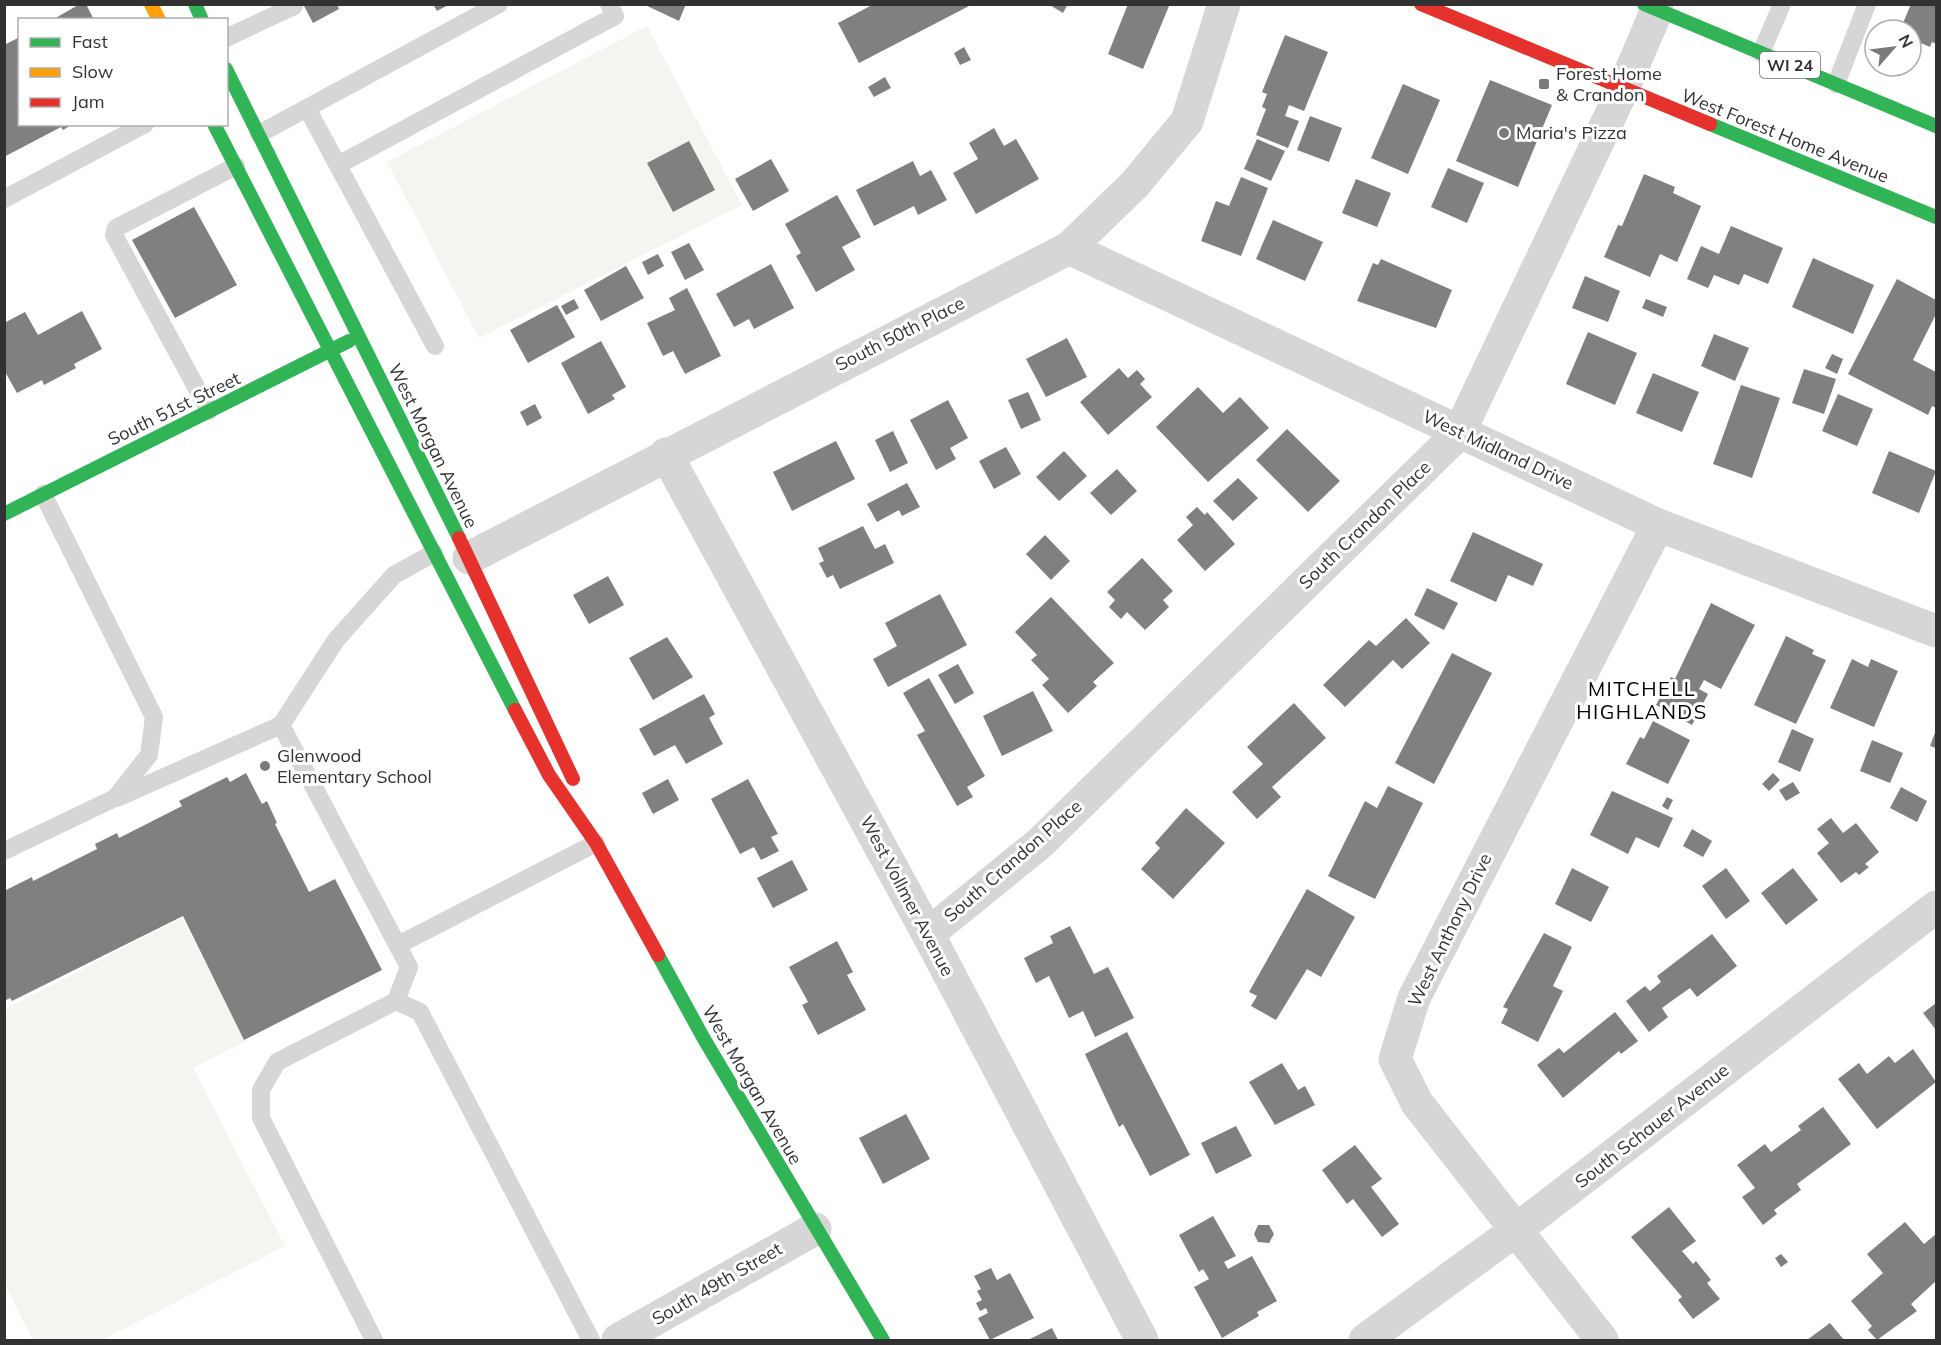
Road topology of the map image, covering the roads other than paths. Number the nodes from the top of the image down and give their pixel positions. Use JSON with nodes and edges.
{"nodes":[{"id":1,"x":150,"y":4,"type":"edge"},
{"id":2,"x":195,"y":4,"type":"edge"},
{"id":3,"x":499,"y":4,"type":"edge"},
{"id":4,"x":609,"y":4,"type":"edge"},
{"id":5,"x":1224,"y":4,"type":"edge"},
{"id":6,"x":1422,"y":4,"type":"edge"},
{"id":7,"x":1782,"y":4,"type":"edge"},
{"id":8,"x":1867,"y":4,"type":"edge"},
{"id":9,"x":294,"y":6,"type":"edge"},
{"id":10,"x":1651,"y":7,"type":"edge"},
{"id":11,"x":158,"y":18,"type":"edge"},
{"id":12,"x":201,"y":18,"type":"edge"},
{"id":13,"x":228,"y":37,"type":"edge"},
{"id":14,"x":1761,"y":53,"type":"junction"},
{"id":15,"x":228,"y":73,"type":"edge"},
{"id":16,"x":1836,"y":84,"type":"junction"},
{"id":17,"x":1623,"y":89,"type":"junction"},
{"id":18,"x":307,"y":108,"type":"junction"},
{"id":19,"x":141,"y":126,"type":"edge"},
{"id":20,"x":215,"y":126,"type":"edge"},
{"id":21,"x":1936,"y":126,"type":"edge"},
{"id":22,"x":259,"y":134,"type":"junction"},
{"id":23,"x":338,"y":165,"type":"junction"},
{"id":24,"x":236,"y":166,"type":"junction"},
{"id":25,"x":4,"y":199,"type":"edge"},
{"id":26,"x":1936,"y":217,"type":"edge"},
{"id":27,"x":1069,"y":248,"type":"junction"},
{"id":28,"x":359,"y":336,"type":"junction"},
{"id":29,"x":435,"y":346,"type":"dead end"},
{"id":30,"x":331,"y":351,"type":"junction"},
{"id":31,"x":209,"y":411,"type":"junction"},
{"id":32,"x":1459,"y":433,"type":"junction"},
{"id":33,"x":666,"y":454,"type":"junction"},
{"id":34,"x":43,"y":494,"type":"junction"},
{"id":35,"x":4,"y":514,"type":"edge"},
{"id":36,"x":1658,"y":525,"type":"junction"},
{"id":37,"x":434,"y":553,"type":"junction"},
{"id":38,"x":469,"y":558,"type":"junction"},
{"id":39,"x":1936,"y":631,"type":"edge"},
{"id":40,"x":281,"y":725,"type":"junction"},
{"id":41,"x":115,"y":798,"type":"junction"},
{"id":42,"x":596,"y":843,"type":"junction"},
{"id":43,"x":4,"y":851,"type":"edge"},
{"id":44,"x":1936,"y":907,"type":"edge"},
{"id":45,"x":928,"y":934,"type":"junction"},
{"id":46,"x":398,"y":945,"type":"junction"},
{"id":47,"x":396,"y":1001,"type":"junction"},
{"id":48,"x":815,"y":1228,"type":"junction"},
{"id":49,"x":1516,"y":1230,"type":"junction"},
{"id":50,"x":374,"y":1341,"type":"edge"},
{"id":51,"x":591,"y":1341,"type":"edge"},
{"id":52,"x":618,"y":1341,"type":"edge"},
{"id":53,"x":883,"y":1341,"type":"edge"},
{"id":54,"x":1142,"y":1341,"type":"edge"},
{"id":55,"x":1365,"y":1341,"type":"edge"},
{"id":56,"x":1602,"y":1341,"type":"edge"}],
"edges":[{"from":1,"to":11,"type":"street"},
{"from":2,"to":12,"type":"street"},
{"from":3,"to":18,"type":"lane"},
{"from":4,"to":23,"type":"lane"},
{"from":5,"to":27,"type":"street","name":"South 50th Place"},
{"from":6,"to":17,"type":"street","name":"West Forest Home Avenue"},
{"from":7,"to":14,"type":"lane"},
{"from":8,"to":16,"type":"lane"},
{"from":9,"to":13,"type":"lane"},
{"from":10,"to":14,"type":"street","number":"WI 24"},
{"from":10,"to":17,"type":"street","name":"South Crandon Place"},
{"from":14,"to":16,"type":"street","number":"WI 24"},
{"from":15,"to":22,"type":"street","name":"West Morgan Avenue"},
{"from":16,"to":21,"type":"street","number":"WI 24"},
{"from":17,"to":26,"type":"street","name":"West Forest Home Avenue"},
{"from":17,"to":32,"type":"street","name":"South Crandon Place"},
{"from":18,"to":22,"type":"lane"},
{"from":18,"to":23,"type":"lane"},
{"from":19,"to":25,"type":"lane"},
{"from":20,"to":24,"type":"street","name":"West Morgan Avenue"},
{"from":22,"to":28,"type":"street","name":"West Morgan Avenue"},
{"from":23,"to":29,"type":"lane"},
{"from":24,"to":30,"type":"street","name":"West Morgan Avenue"},
{"from":24,"to":31,"type":"lane"},
{"from":27,"to":32,"type":"street","name":"West Midland Drive"},
{"from":27,"to":33,"type":"street","name":"South 50th Place"},
{"from":28,"to":30,"type":"street","name":"South 51st Street"},
{"from":28,"to":38,"type":"street","name":"West Morgan Avenue"},
{"from":30,"to":31,"type":"street","name":"South 51st Street"},
{"from":30,"to":37,"type":"street","name":"West Morgan Avenue"},
{"from":31,"to":34,"type":"street","name":"South 51st Street"},
{"from":32,"to":36,"type":"street","name":"West Midland Drive"},
{"from":32,"to":45,"type":"street","name":"South Crandon Place"},
{"from":33,"to":38,"type":"street","name":"South 50th Place"},
{"from":33,"to":45,"type":"street","name":"West Vollmer Avenue"},
{"from":34,"to":35,"type":"street","name":"South 51st Street"},
{"from":34,"to":41,"type":"lane"},
{"from":36,"to":39,"type":"street","name":"West Midland Drive"},
{"from":36,"to":49,"type":"street","name":"West Anthony Drive"},
{"from":37,"to":40,"type":"lane"},
{"from":37,"to":42,"type":"street","name":"West Morgan Avenue"},
{"from":38,"to":42,"type":"street","name":"West Morgan Avenue"},
{"from":40,"to":41,"type":"lane"},
{"from":40,"to":46,"type":"lane"},
{"from":41,"to":43,"type":"lane"},
{"from":42,"to":46,"type":"lane"},
{"from":42,"to":48,"type":"street","name":"West Morgan Avenue"},
{"from":44,"to":49,"type":"street","name":"South Schauer Avenue"},
{"from":45,"to":54,"type":"street","name":"West Vollmer Avenue"},
{"from":46,"to":47,"type":"lane"},
{"from":47,"to":50,"type":"lane"},
{"from":47,"to":51,"type":"lane"},
{"from":48,"to":52,"type":"street","name":"South 49th Street"},
{"from":48,"to":53,"type":"street","name":"West Morgan Avenue"},
{"from":49,"to":55,"type":"street","name":"South Schauer Avenue"},
{"from":49,"to":56,"type":"street","name":"West Anthony Drive"}]}
